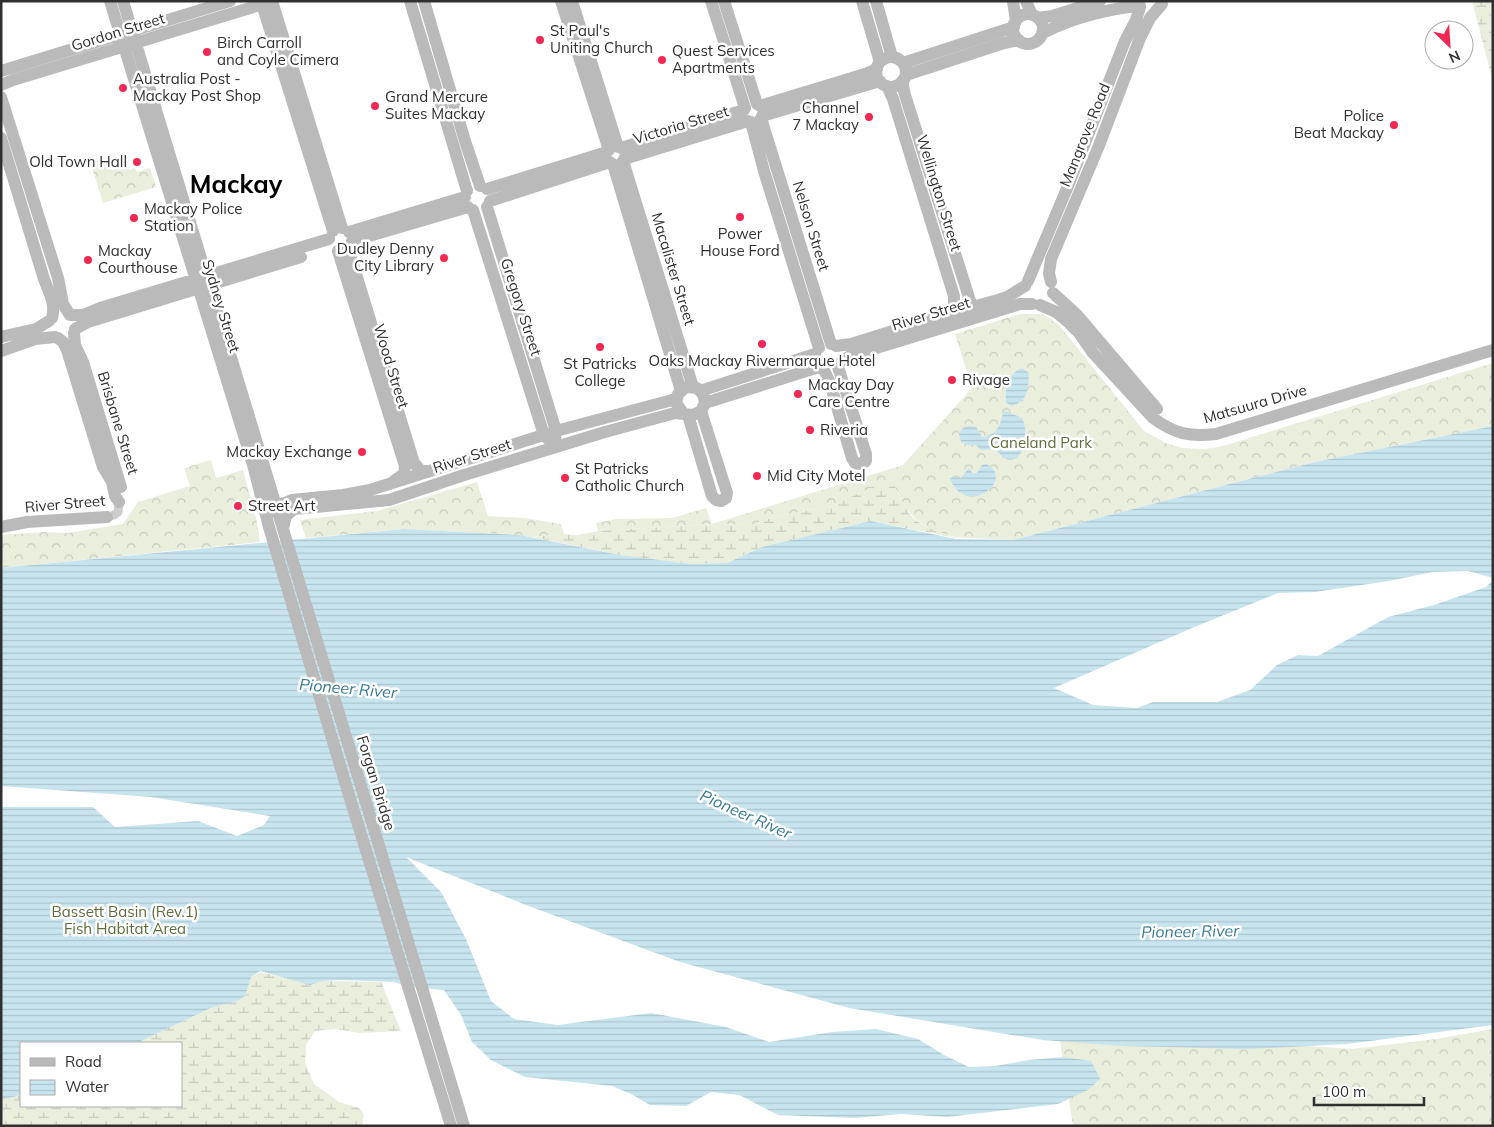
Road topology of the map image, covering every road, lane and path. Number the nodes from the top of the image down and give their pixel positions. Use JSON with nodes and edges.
{"nodes":[{"id":1,"x":110,"y":1,"type":"edge"},
{"id":2,"x":123,"y":1,"type":"edge"},
{"id":3,"x":230,"y":1,"type":"edge"},
{"id":4,"x":410,"y":1,"type":"edge"},
{"id":5,"x":424,"y":1,"type":"edge"},
{"id":6,"x":561,"y":1,"type":"edge"},
{"id":7,"x":572,"y":1,"type":"edge"},
{"id":8,"x":711,"y":1,"type":"edge"},
{"id":9,"x":724,"y":1,"type":"edge"},
{"id":10,"x":862,"y":1,"type":"edge"},
{"id":11,"x":876,"y":1,"type":"edge"},
{"id":12,"x":1013,"y":1,"type":"edge"},
{"id":13,"x":1026,"y":1,"type":"edge"},
{"id":14,"x":1100,"y":1,"type":"edge"},
{"id":15,"x":268,"y":2,"type":"edge"},
{"id":16,"x":1163,"y":2,"type":"edge"},
{"id":17,"x":1139,"y":5,"type":"edge"},
{"id":18,"x":1035,"y":17,"type":"junction"},
{"id":19,"x":1015,"y":24,"type":"junction"},
{"id":20,"x":1043,"y":33,"type":"junction"},
{"id":21,"x":128,"y":39,"type":"junction"},
{"id":22,"x":1019,"y":40,"type":"junction"},
{"id":23,"x":901,"y":69,"type":"junction"},
{"id":24,"x":1,"y":71,"type":"edge"},
{"id":25,"x":881,"y":74,"type":"junction"},
{"id":26,"x":1,"y":77,"type":"edge"},
{"id":27,"x":1,"y":85,"type":"edge"},
{"id":28,"x":1,"y":97,"type":"edge"},
{"id":29,"x":754,"y":113,"type":"junction"},
{"id":30,"x":1,"y":138,"type":"edge"},
{"id":31,"x":616,"y":155,"type":"junction"},
{"id":32,"x":486,"y":196,"type":"junction"},
{"id":33,"x":468,"y":201,"type":"junction"},
{"id":34,"x":340,"y":240,"type":"junction"},
{"id":35,"x":203,"y":283,"type":"junction"},
{"id":36,"x":1026,"y":283,"type":"junction"},
{"id":37,"x":1052,"y":288,"type":"junction"},
{"id":38,"x":1036,"y":304,"type":"junction"},
{"id":39,"x":972,"y":307,"type":"junction"},
{"id":40,"x":954,"y":312,"type":"junction"},
{"id":41,"x":70,"y":315,"type":"junction"},
{"id":42,"x":51,"y":319,"type":"junction"},
{"id":43,"x":75,"y":331,"type":"junction"},
{"id":44,"x":1,"y":337,"type":"edge"},
{"id":45,"x":56,"y":337,"type":"junction"},
{"id":46,"x":1493,"y":341,"type":"edge"},
{"id":47,"x":834,"y":345,"type":"junction"},
{"id":48,"x":1493,"y":350,"type":"edge"},
{"id":49,"x":1,"y":351,"type":"edge"},
{"id":50,"x":817,"y":351,"type":"junction"},
{"id":51,"x":840,"y":364,"type":"junction"},
{"id":52,"x":822,"y":369,"type":"junction"},
{"id":53,"x":693,"y":397,"type":"junction"},
{"id":54,"x":390,"y":403,"type":"junction"},
{"id":55,"x":544,"y":412,"type":"junction"},
{"id":56,"x":686,"y":414,"type":"junction"},
{"id":57,"x":550,"y":433,"type":"junction"},
{"id":58,"x":554,"y":446,"type":"junction"},
{"id":59,"x":713,"y":453,"type":"junction"},
{"id":60,"x":700,"y":456,"type":"junction"},
{"id":61,"x":257,"y":461,"type":"junction"},
{"id":62,"x":111,"y":470,"type":"junction"},
{"id":63,"x":433,"y":471,"type":"junction"},
{"id":64,"x":389,"y":484,"type":"junction"},
{"id":65,"x":412,"y":493,"type":"junction"},
{"id":66,"x":119,"y":501,"type":"joint"},
{"id":67,"x":277,"y":506,"type":"junction"},
{"id":68,"x":107,"y":517,"type":"joint"},
{"id":69,"x":1,"y":519,"type":"edge"},
{"id":70,"x":27,"y":522,"type":"junction"},
{"id":71,"x":1,"y":527,"type":"edge"},
{"id":72,"x":275,"y":531,"type":"junction"},
{"id":73,"x":432,"y":1045,"type":"junction"},
{"id":74,"x":451,"y":1126,"type":"edge"},
{"id":75,"x":464,"y":1126,"type":"edge"}],
"edges":[{"from":1,"to":21,"type":"street","name":"Sydney Street"},
{"from":2,"to":21,"type":"street","name":"Sydney Street"},
{"from":3,"to":21,"type":"street","name":"Gordon Street"},
{"from":4,"to":33,"type":"street","name":"Gregory Street"},
{"from":5,"to":32,"type":"street","name":"Gregory Street"},
{"from":6,"to":31,"type":"street","name":"Macalister Street"},
{"from":7,"to":31,"type":"street","name":"Macalister Street"},
{"from":8,"to":29,"type":"street","name":"Nelson Street"},
{"from":9,"to":29,"type":"street","name":"Nelson Street"},
{"from":10,"to":25,"type":"street","name":"Wellington Street"},
{"from":11,"to":23,"type":"street","name":"Wellington Street"},
{"from":12,"to":19,"type":"street"},
{"from":13,"to":18,"type":"street"},
{"from":14,"to":18,"type":"street"},
{"from":15,"to":21,"type":"street","name":"Gordon Street"},
{"from":15,"to":34,"type":"street","name":"Wood Street"},
{"from":16,"to":17,"type":"street"},
{"from":16,"to":37,"type":"street","name":"Mangrove Road"},
{"from":17,"to":20,"type":"street"},
{"from":17,"to":36,"type":"street","name":"Mangrove Road"},
{"from":18,"to":19,"type":"street"},
{"from":18,"to":20,"type":"street"},
{"from":19,"to":22,"type":"street"},
{"from":19,"to":23,"type":"street"},
{"from":20,"to":22,"type":"street"},
{"from":21,"to":24,"type":"street","name":"Gordon Street"},
{"from":21,"to":27,"type":"street","name":"Gordon Street"},
{"from":21,"to":35,"type":"street","name":"Sydney Street"},
{"from":22,"to":23,"type":"street"},
{"from":23,"to":25,"type":"street"},
{"from":23,"to":25,"type":"street"},
{"from":23,"to":39,"type":"street","name":"Wellington Street"},
{"from":25,"to":29,"type":"street","name":"Victoria Street"},
{"from":25,"to":40,"type":"street","name":"Wellington Street"},
{"from":26,"to":27,"type":"street"},
{"from":28,"to":41,"type":"street"},
{"from":29,"to":31,"type":"street","name":"Victoria Street"},
{"from":29,"to":47,"type":"street","name":"Nelson Street"},
{"from":29,"to":50,"type":"street","name":"Nelson Street"},
{"from":30,"to":42,"type":"street"},
{"from":31,"to":32,"type":"street","name":"Victoria Street"},
{"from":31,"to":53,"type":"street","name":"Macalister Street"},
{"from":32,"to":33,"type":"street"},
{"from":32,"to":33,"type":"street"},
{"from":32,"to":55,"type":"street","name":"Gregory Street"},
{"from":33,"to":34,"type":"street"},
{"from":33,"to":55,"type":"street","name":"Gregory Street"},
{"from":34,"to":35,"type":"street"},
{"from":34,"to":54,"type":"street","name":"Wood Street"},
{"from":35,"to":41,"type":"street"},
{"from":35,"to":43,"type":"street"},
{"from":35,"to":61,"type":"street","name":"Sydney Street"},
{"from":36,"to":37,"type":"street"},
{"from":36,"to":38,"type":"street"},
{"from":36,"to":39,"type":"street","name":"River Street"},
{"from":37,"to":38,"type":"street"},
{"from":37,"to":46,"type":"street","name":"Matsuura Drive"},
{"from":38,"to":48,"type":"street","name":"Matsuura Drive"},
{"from":38,"to":51,"type":"street","name":"River Street"},
{"from":39,"to":40,"type":"street","name":"River Street"},
{"from":40,"to":47,"type":"street","name":"River Street"},
{"from":41,"to":42,"type":"street"},
{"from":41,"to":43,"type":"street"},
{"from":42,"to":44,"type":"street"},
{"from":42,"to":45,"type":"street"},
{"from":43,"to":45,"type":"street"},
{"from":43,"to":62,"type":"street","name":"Brisbane Street"},
{"from":45,"to":49,"type":"street"},
{"from":45,"to":62,"type":"street","name":"Brisbane Street"},
{"from":47,"to":50,"type":"street"},
{"from":47,"to":51,"type":"street"},
{"from":50,"to":52,"type":"street"},
{"from":50,"to":53,"type":"street","name":"River Street"},
{"from":51,"to":52,"type":"street"},
{"from":51,"to":52,"type":"street"},
{"from":52,"to":53,"type":"street","name":"River Street"},
{"from":53,"to":56,"type":"street","name":"River Street"},
{"from":53,"to":56,"type":"street","name":"Macalister Street"},
{"from":53,"to":57,"type":"street","name":"River Street"},
{"from":53,"to":59,"type":"street","name":"Macalister Street"},
{"from":54,"to":63,"type":"street","name":"Wood Street"},
{"from":54,"to":64,"type":"street","name":"Wood Street"},
{"from":55,"to":57,"type":"street","name":"Gregory Street"},
{"from":56,"to":58,"type":"street","name":"River Street"},
{"from":56,"to":60,"type":"street","name":"Macalister Street"},
{"from":57,"to":58,"type":"street","name":"Gregory Street"},
{"from":57,"to":63,"type":"street","name":"River Street"},
{"from":58,"to":65,"type":"street","name":"River Street"},
{"from":59,"to":60,"type":"street"},
{"from":59,"to":60,"type":"street","name":"Macalister Street"},
{"from":61,"to":67,"type":"street","name":"Sydney Street"},
{"from":61,"to":72,"type":"street","name":"Sydney Street"},
{"from":62,"to":66,"type":"street","name":"Brisbane Street"},
{"from":63,"to":64,"type":"street","name":"River Street"},
{"from":64,"to":65,"type":"street"},
{"from":64,"to":67,"type":"street","name":"River Street"},
{"from":65,"to":72,"type":"street","name":"River Street"},
{"from":66,"to":68,"type":"street","name":"River Street"},
{"from":67,"to":72,"type":"street","name":"Sydney Street"},
{"from":68,"to":70,"type":"street","name":"River Street"},
{"from":69,"to":70,"type":"street"},
{"from":70,"to":71,"type":"street","name":"River Street"},
{"from":72,"to":73,"type":"street","name":"Forgan Bridge"},
{"from":73,"to":74,"type":"street"},
{"from":73,"to":75,"type":"street"}]}
